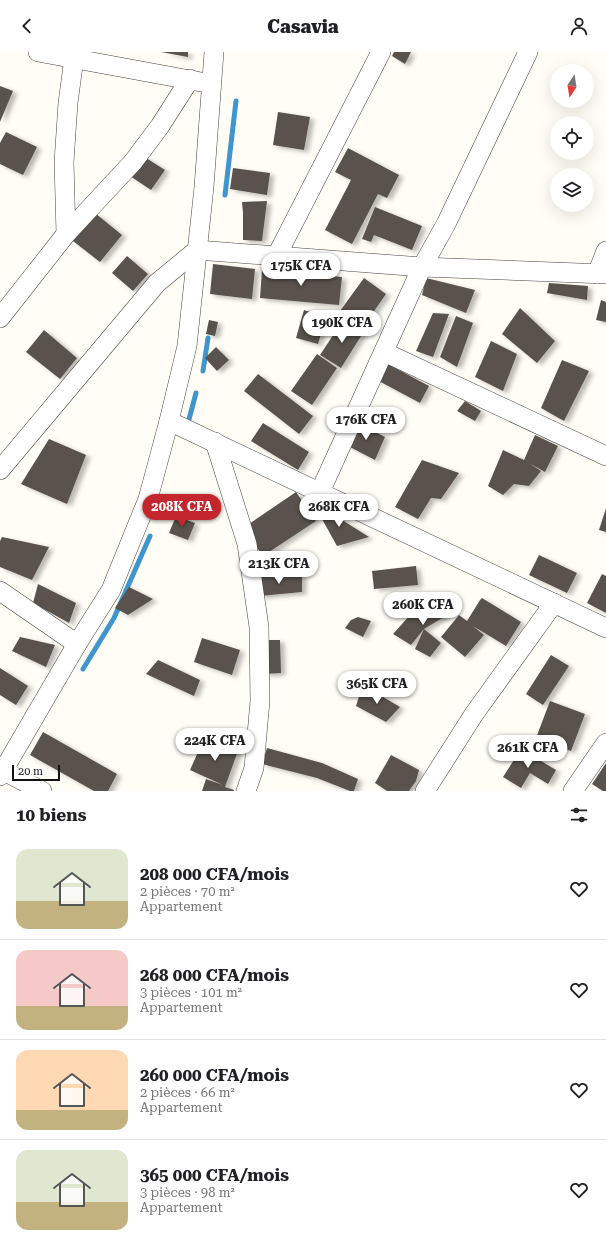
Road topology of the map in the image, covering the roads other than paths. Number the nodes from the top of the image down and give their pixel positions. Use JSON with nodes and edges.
{"nodes":[{"id":1,"x":38,"y":52,"type":"edge"},
{"id":2,"x":214,"y":52,"type":"edge"},
{"id":3,"x":381,"y":52,"type":"edge"},
{"id":4,"x":528,"y":52,"type":"edge"},
{"id":5,"x":74,"y":58,"type":"junction"},
{"id":6,"x":190,"y":79,"type":"junction"},
{"id":7,"x":212,"y":85,"type":"junction"},
{"id":8,"x":66,"y":234,"type":"junction"},
{"id":9,"x":197,"y":250,"type":"junction"},
{"id":10,"x":606,"y":251,"type":"edge"},
{"id":11,"x":276,"y":257,"type":"junction"},
{"id":12,"x":422,"y":267,"type":"junction"},
{"id":13,"x":601,"y":274,"type":"edge"},
{"id":14,"x":0,"y":318,"type":"edge"},
{"id":15,"x":384,"y":352,"type":"junction"},
{"id":16,"x":169,"y":421,"type":"junction"},
{"id":17,"x":215,"y":442,"type":"junction"},
{"id":18,"x":606,"y":456,"type":"edge"},
{"id":19,"x":0,"y":470,"type":"edge"},
{"id":20,"x":320,"y":492,"type":"junction"},
{"id":21,"x":0,"y":591,"type":"edge"},
{"id":22,"x":554,"y":603,"type":"junction"},
{"id":23,"x":606,"y":628,"type":"edge"},
{"id":24,"x":77,"y":644,"type":"junction"},
{"id":25,"x":606,"y":743,"type":"edge"},
{"id":26,"x":3,"y":767,"type":"edge"},
{"id":27,"x":42,"y":791,"type":"edge"},
{"id":28,"x":246,"y":791,"type":"edge"},
{"id":29,"x":425,"y":791,"type":"edge"},
{"id":30,"x":573,"y":791,"type":"edge"}],
"edges":[{"from":1,"to":5,"type":"street"},
{"from":2,"to":7,"type":"street"},
{"from":3,"to":11,"type":"street"},
{"from":4,"to":12,"type":"street"},
{"from":5,"to":6,"type":"street"},
{"from":5,"to":8,"type":"street"},
{"from":6,"to":7,"type":"street"},
{"from":6,"to":8,"type":"street"},
{"from":7,"to":9,"type":"street"},
{"from":8,"to":14,"type":"street"},
{"from":9,"to":11,"type":"street"},
{"from":9,"to":16,"type":"street"},
{"from":9,"to":19,"type":"street"},
{"from":10,"to":13,"type":"street"},
{"from":11,"to":12,"type":"street"},
{"from":12,"to":13,"type":"street"},
{"from":12,"to":15,"type":"street"},
{"from":15,"to":18,"type":"street"},
{"from":15,"to":20,"type":"street"},
{"from":16,"to":17,"type":"street"},
{"from":16,"to":24,"type":"street"},
{"from":17,"to":20,"type":"street"},
{"from":17,"to":28,"type":"street"},
{"from":20,"to":22,"type":"street"},
{"from":21,"to":24,"type":"street"},
{"from":22,"to":23,"type":"street"},
{"from":22,"to":29,"type":"street"},
{"from":24,"to":26,"type":"street"},
{"from":25,"to":30,"type":"street"},
{"from":26,"to":27,"type":"street"}]}
